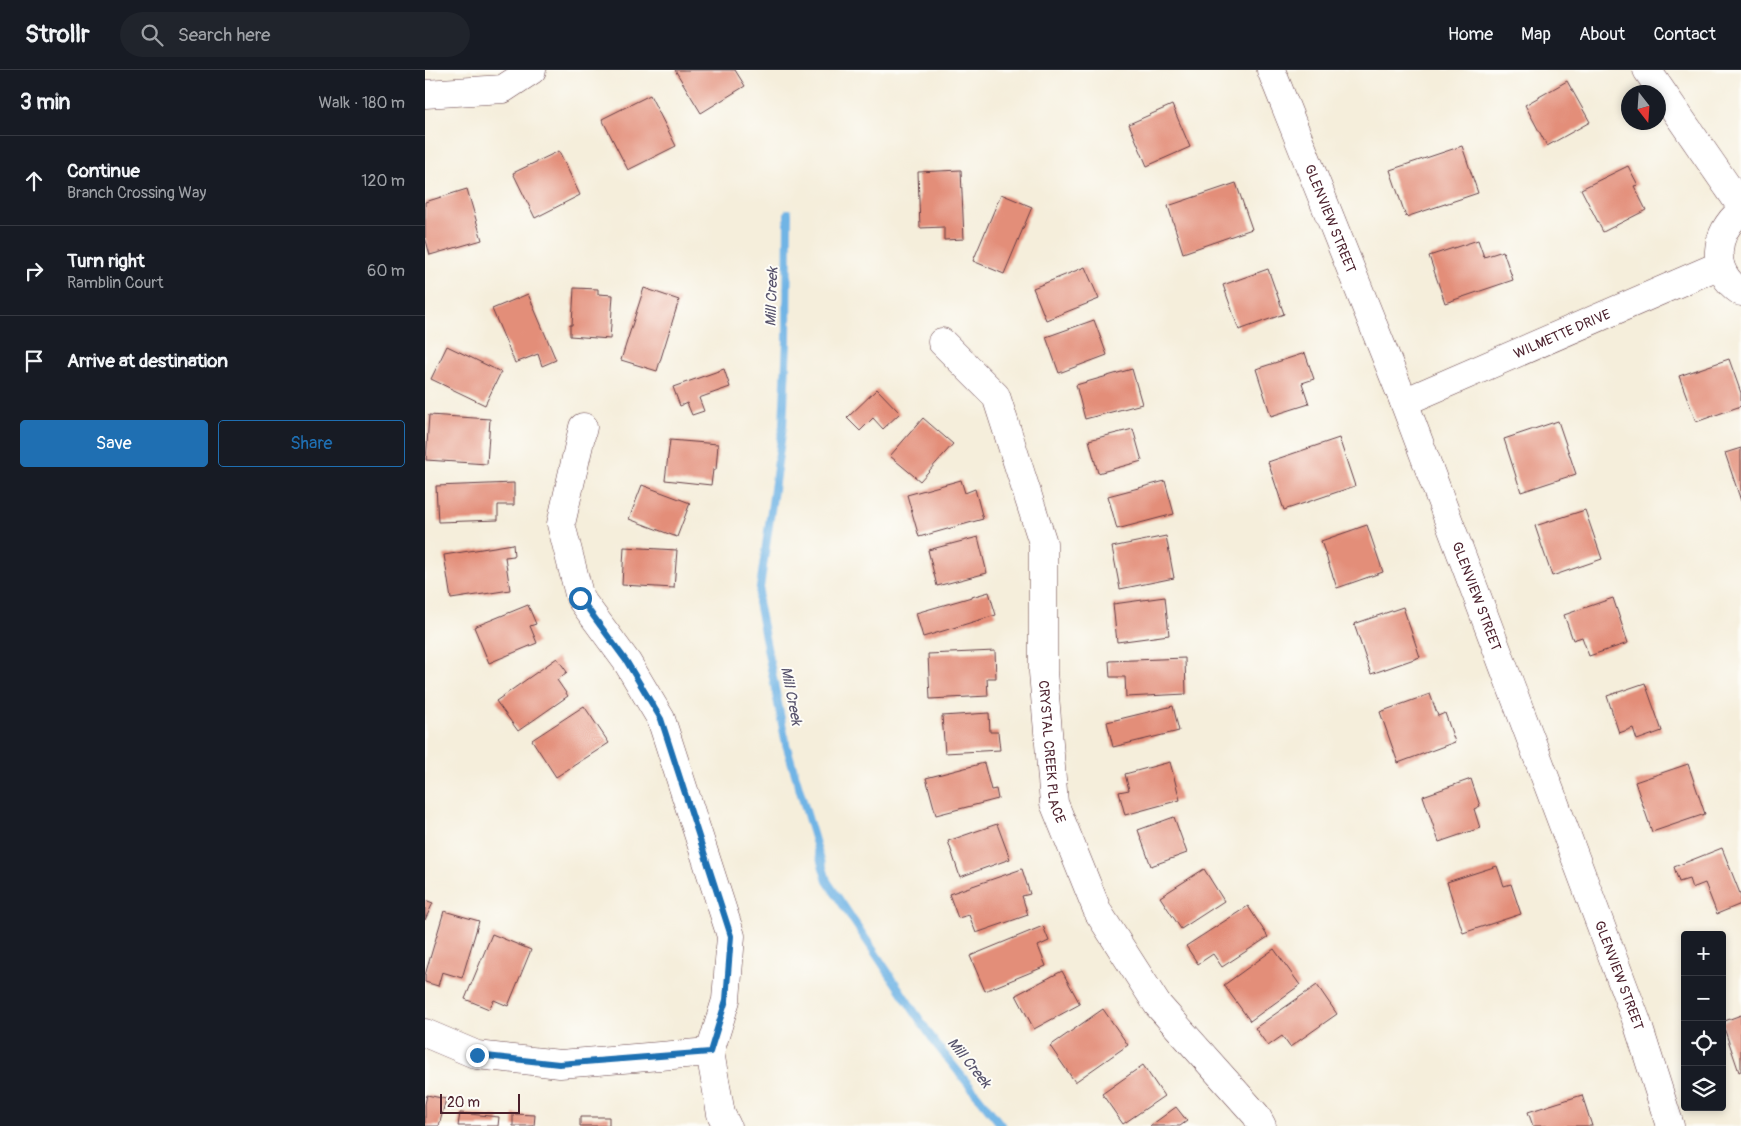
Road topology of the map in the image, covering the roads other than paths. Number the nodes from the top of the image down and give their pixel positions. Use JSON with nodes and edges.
{"nodes":[{"id":1,"x":532,"y":70,"type":"edge"},
{"id":2,"x":1271,"y":70,"type":"edge"},
{"id":3,"x":1647,"y":70,"type":"edge"},
{"id":4,"x":425,"y":94,"type":"edge"},
{"id":5,"x":1741,"y":206,"type":"edge"},
{"id":6,"x":1741,"y":211,"type":"edge"},
{"id":7,"x":1720,"y":265,"type":"junction"},
{"id":8,"x":1741,"y":292,"type":"edge"},
{"id":9,"x":942,"y":342,"type":"dead end"},
{"id":10,"x":1405,"y":402,"type":"junction"},
{"id":11,"x":583,"y":427,"type":"dead end"},
{"id":12,"x":425,"y":1033,"type":"edge"},
{"id":13,"x":710,"y":1052,"type":"junction"},
{"id":14,"x":727,"y":1126,"type":"edge"},
{"id":15,"x":1262,"y":1126,"type":"edge"},
{"id":16,"x":1670,"y":1126,"type":"edge"}],
"edges":[{"from":1,"to":4,"type":"street"},
{"from":2,"to":10,"type":"street","name":"GLENVIEW STREET"},
{"from":3,"to":5,"type":"street"},
{"from":6,"to":7,"type":"street"},
{"from":7,"to":8,"type":"street"},
{"from":7,"to":10,"type":"street","name":"WILMETTE DRIVE"},
{"from":9,"to":15,"type":"street","name":"CRYSTAL CREEK PLACE"},
{"from":10,"to":16,"type":"street","name":"GLENVIEW STREET"},
{"from":11,"to":13,"type":"street"},
{"from":12,"to":13,"type":"street"},
{"from":13,"to":14,"type":"street"}]}
